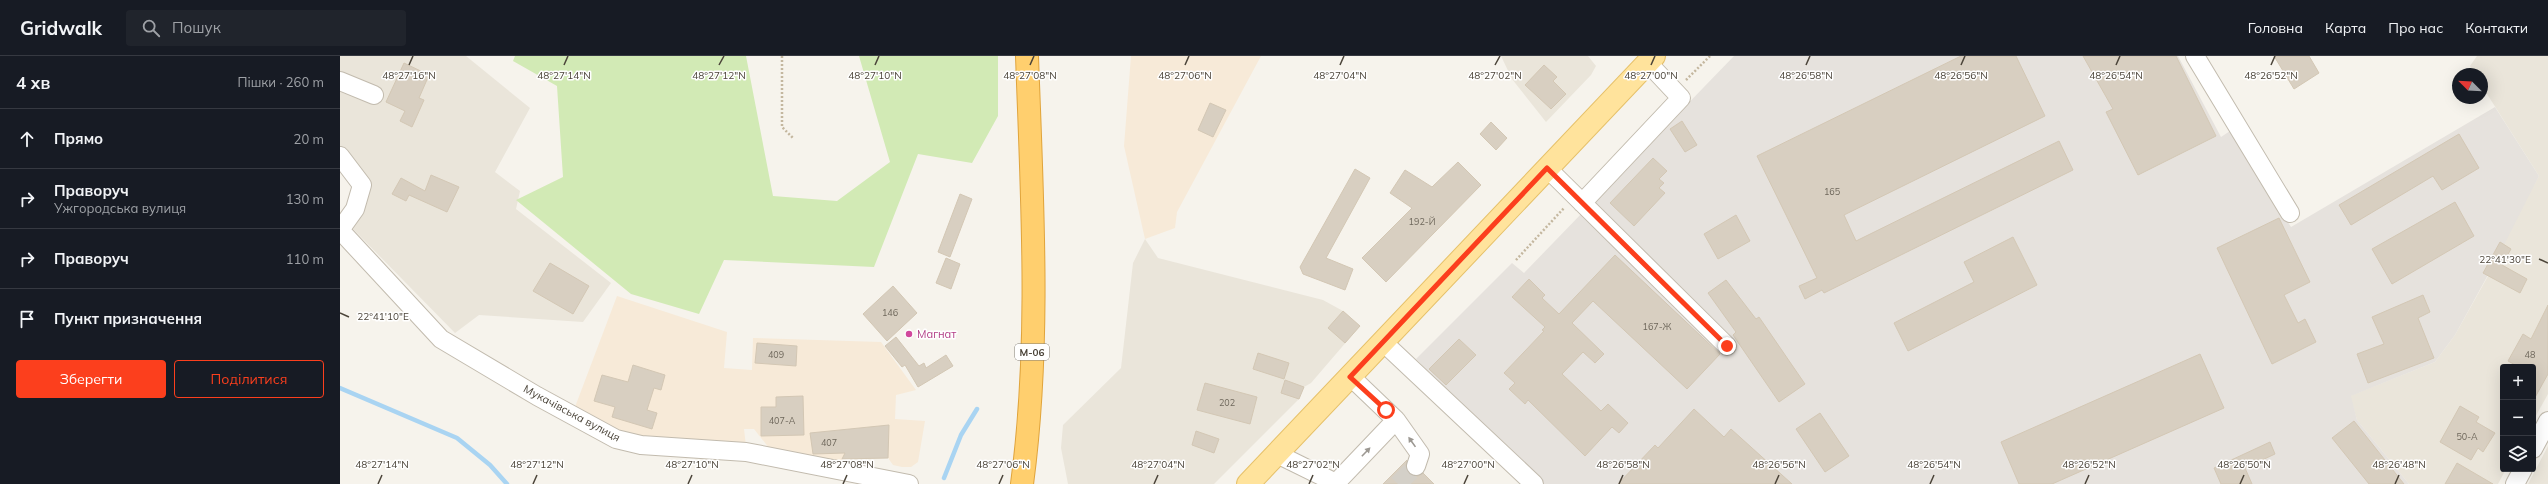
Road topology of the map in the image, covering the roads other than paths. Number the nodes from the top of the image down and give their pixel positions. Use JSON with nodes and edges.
{"nodes":[{"id":1,"x":1027,"y":56,"type":"edge"},
{"id":2,"x":2195,"y":56,"type":"edge"},
{"id":3,"x":1651,"y":59,"type":"edge"},
{"id":4,"x":340,"y":80,"type":"edge"},
{"id":5,"x":374,"y":95,"type":"dead end"},
{"id":6,"x":340,"y":156,"type":"edge"},
{"id":7,"x":1547,"y":168,"type":"junction"},
{"id":8,"x":1582,"y":202,"type":"junction"},
{"id":9,"x":2290,"y":213,"type":"dead end"},
{"id":10,"x":340,"y":230,"type":"edge"},
{"id":11,"x":1383,"y":342,"type":"junction"},
{"id":12,"x":1727,"y":346,"type":"dead end"},
{"id":13,"x":1350,"y":377,"type":"junction"},
{"id":14,"x":1396,"y":420,"type":"junction"},
{"id":15,"x":2548,"y":421,"type":"edge"},
{"id":16,"x":2536,"y":443,"type":"edge"},
{"id":17,"x":1277,"y":454,"type":"junction"},
{"id":18,"x":1416,"y":466,"type":"dead end"},
{"id":19,"x":2521,"y":472,"type":"edge"},
{"id":20,"x":1338,"y":483,"type":"edge"},
{"id":21,"x":909,"y":484,"type":"edge"},
{"id":22,"x":1022,"y":484,"type":"edge"},
{"id":23,"x":1248,"y":484,"type":"edge"},
{"id":24,"x":1534,"y":484,"type":"edge"},
{"id":25,"x":2515,"y":484,"type":"edge"}],
"edges":[{"from":1,"to":22,"type":"highway","number":"М-06"},
{"from":2,"to":9,"type":"street"},
{"from":3,"to":7,"type":"main road"},
{"from":3,"to":8,"type":"street"},
{"from":4,"to":5,"type":"street"},
{"from":6,"to":10,"type":"street"},
{"from":7,"to":8,"type":"street"},
{"from":7,"to":11,"type":"main road"},
{"from":8,"to":12,"type":"street"},
{"from":10,"to":21,"type":"street","name":"Мукачівська вулиця"},
{"from":11,"to":13,"type":"main road"},
{"from":11,"to":24,"type":"street"},
{"from":13,"to":14,"type":"street"},
{"from":13,"to":17,"type":"main road"},
{"from":18,"to":14,"type":"street","one_way":true},
{"from":20,"to":14,"type":"street","one_way":true},
{"from":15,"to":16,"type":"street"},
{"from":17,"to":20,"type":"street"},
{"from":17,"to":23,"type":"main road"},
{"from":19,"to":25,"type":"street"}]}
